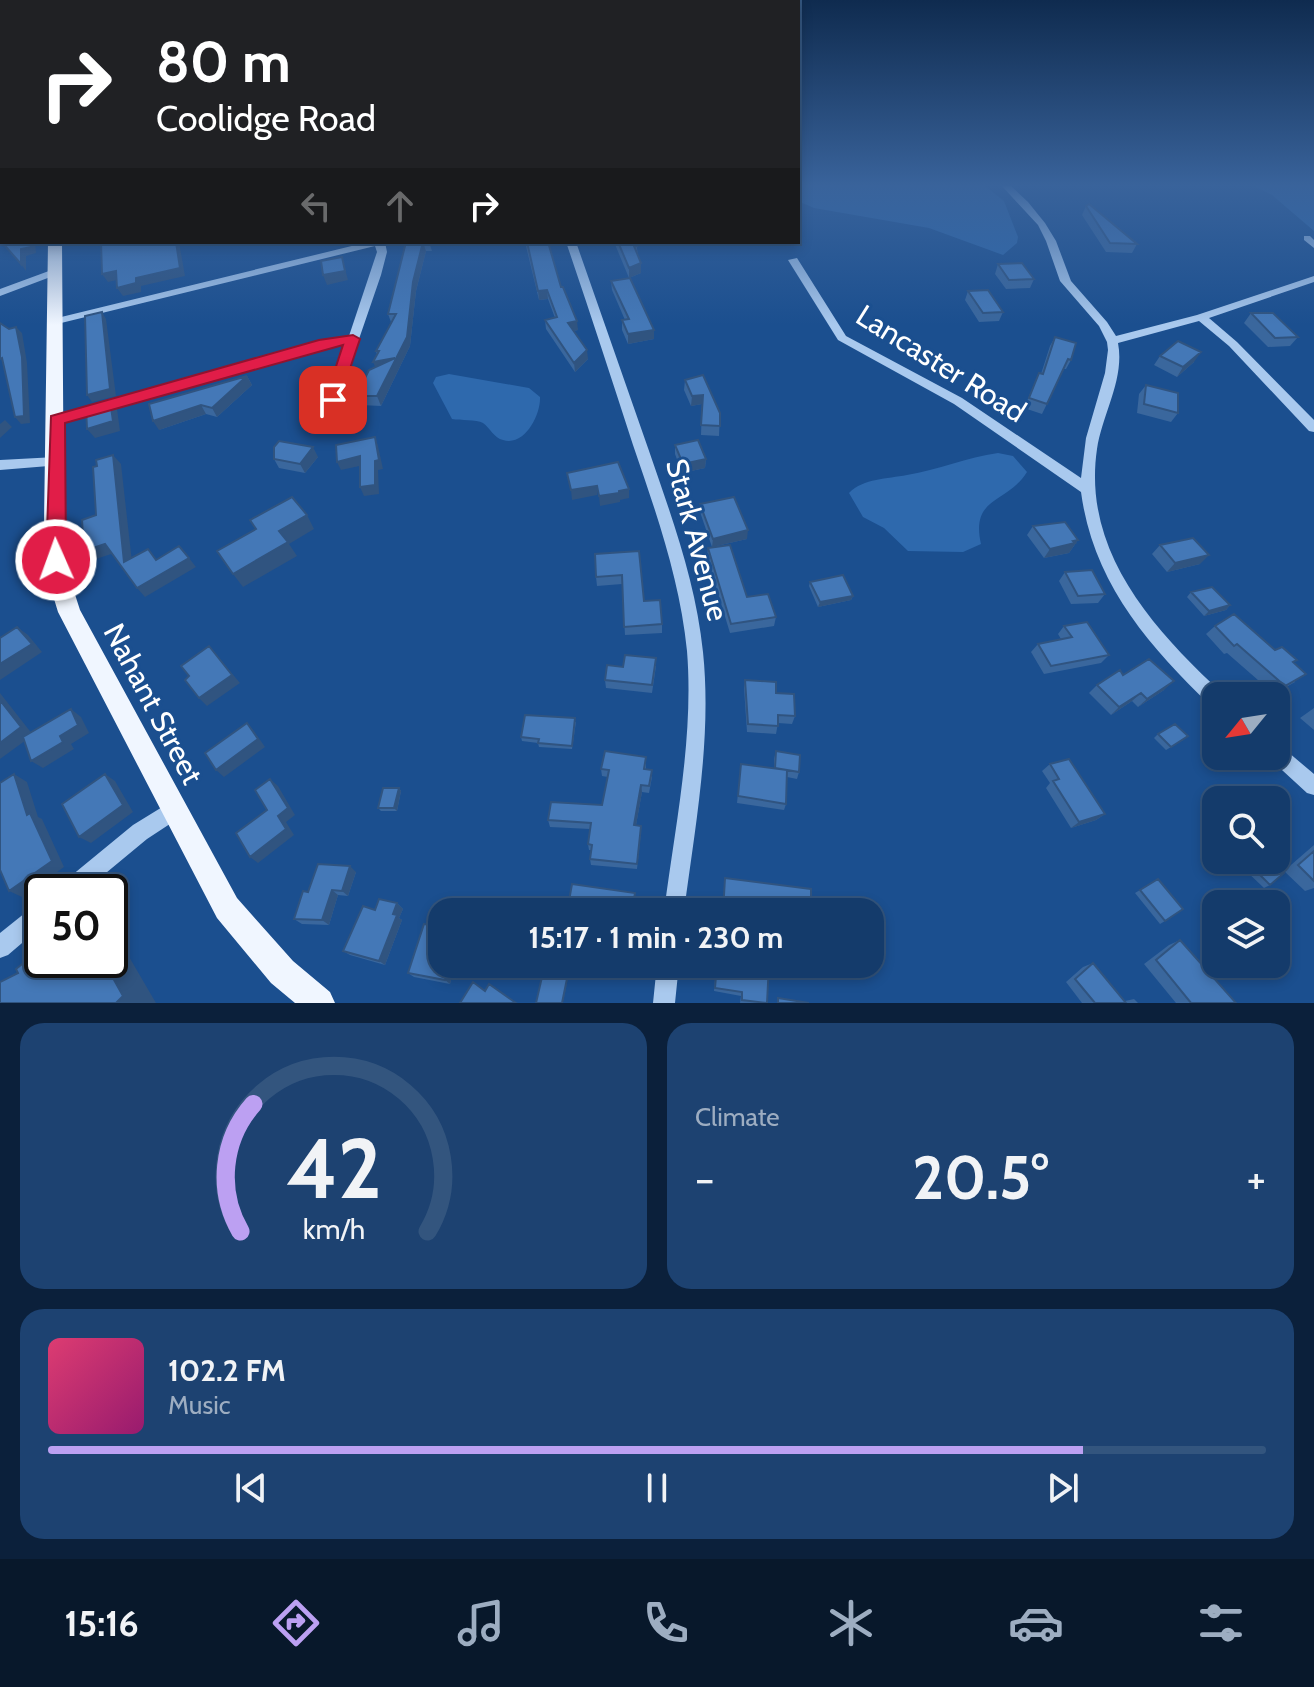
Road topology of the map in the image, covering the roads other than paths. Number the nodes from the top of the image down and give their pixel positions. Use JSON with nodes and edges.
{"nodes":[{"id":1,"x":1045,"y":232,"type":"edge"},
{"id":2,"x":55,"y":244,"type":"edge"},
{"id":3,"x":371,"y":244,"type":"edge"},
{"id":4,"x":379,"y":244,"type":"edge"},
{"id":5,"x":572,"y":244,"type":"edge"},
{"id":6,"x":793,"y":260,"type":"dead end"},
{"id":7,"x":57,"y":271,"type":"junction"},
{"id":8,"x":1314,"y":279,"type":"edge"},
{"id":9,"x":0,"y":293,"type":"edge"},
{"id":10,"x":1201,"y":317,"type":"junction"},
{"id":11,"x":57,"y":321,"type":"junction"},
{"id":12,"x":353,"y":339,"type":"junction"},
{"id":13,"x":1112,"y":341,"type":"junction"},
{"id":14,"x":56,"y":420,"type":"junction"},
{"id":15,"x":1314,"y":428,"type":"edge"},
{"id":16,"x":322,"y":429,"type":"dead end"},
{"id":17,"x":56,"y":462,"type":"junction"},
{"id":18,"x":0,"y":465,"type":"edge"},
{"id":19,"x":1087,"y":489,"type":"junction"},
{"id":20,"x":1202,"y":684,"type":"edge"},
{"id":21,"x":1290,"y":765,"type":"edge"},
{"id":22,"x":1314,"y":786,"type":"edge"},
{"id":23,"x":172,"y":811,"type":"junction"},
{"id":24,"x":89,"y":874,"type":"edge"},
{"id":25,"x":676,"y":898,"type":"edge"},
{"id":26,"x":24,"y":927,"type":"edge"},
{"id":27,"x":0,"y":947,"type":"edge"},
{"id":28,"x":667,"y":978,"type":"edge"},
{"id":29,"x":319,"y":1003,"type":"edge"},
{"id":30,"x":664,"y":1003,"type":"edge"}],
"edges":[{"from":1,"to":13,"type":"street"},
{"from":2,"to":7,"type":"main road","name":"Nahant Street"},
{"from":3,"to":11,"type":"street"},
{"from":4,"to":12,"type":"street"},
{"from":5,"to":25,"type":"street","name":"Stark Avenue"},
{"from":6,"to":19,"type":"street","name":"Lancaster Road"},
{"from":7,"to":9,"type":"street"},
{"from":7,"to":11,"type":"main road","name":"Nahant Street"},
{"from":8,"to":10,"type":"street"},
{"from":10,"to":13,"type":"street"},
{"from":10,"to":15,"type":"street"},
{"from":11,"to":14,"type":"main road","name":"Nahant Street"},
{"from":12,"to":14,"type":"street"},
{"from":12,"to":16,"type":"street"},
{"from":13,"to":19,"type":"street"},
{"from":14,"to":17,"type":"main road","name":"Nahant Street"},
{"from":17,"to":18,"type":"street"},
{"from":17,"to":23,"type":"main road","name":"Nahant Street"},
{"from":19,"to":20,"type":"street"},
{"from":21,"to":22,"type":"street"},
{"from":23,"to":24,"type":"street"},
{"from":23,"to":29,"type":"main road","name":"Nahant Street"},
{"from":26,"to":27,"type":"street"},
{"from":28,"to":30,"type":"street"}]}
